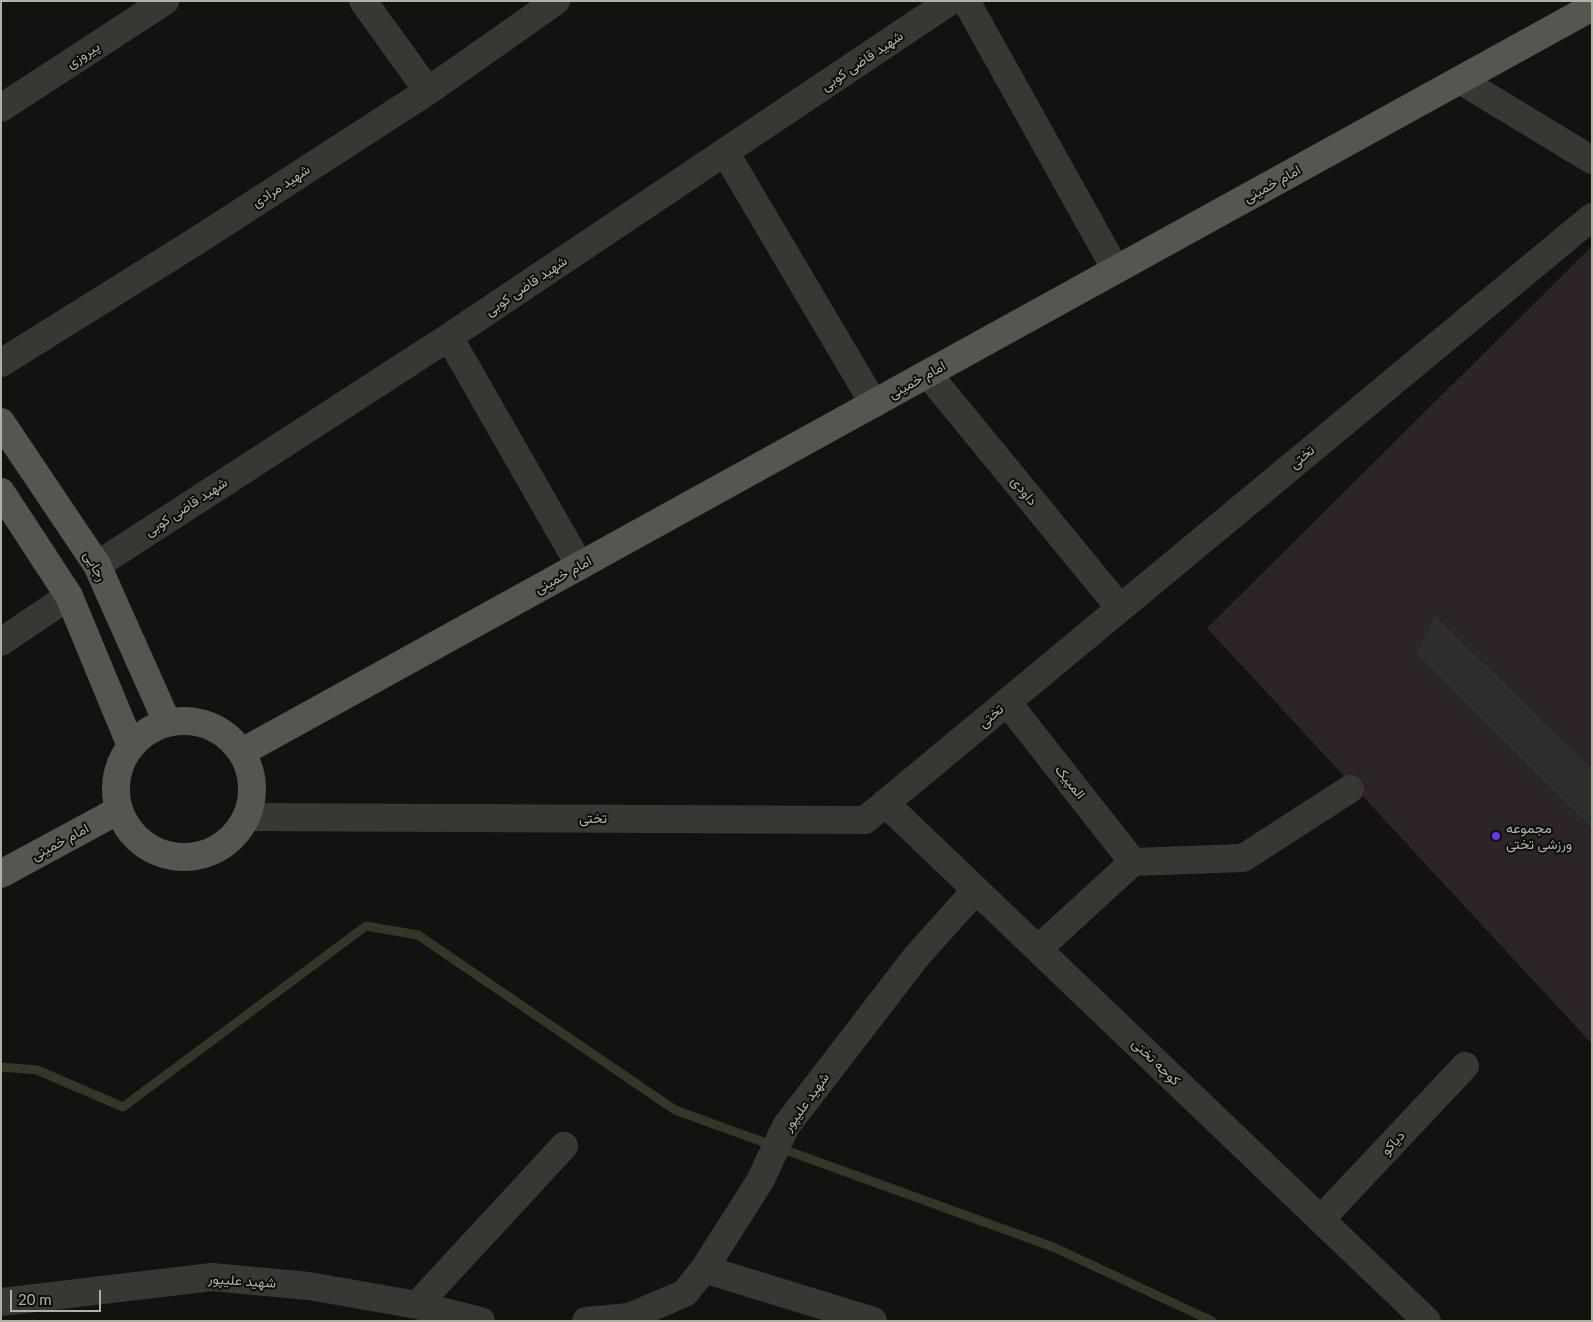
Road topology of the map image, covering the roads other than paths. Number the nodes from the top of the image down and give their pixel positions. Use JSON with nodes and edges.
{"nodes":[{"id":1,"x":165,"y":1,"type":"edge"},
{"id":2,"x":363,"y":1,"type":"edge"},
{"id":3,"x":556,"y":1,"type":"edge"},
{"id":4,"x":950,"y":1,"type":"edge"},
{"id":5,"x":966,"y":1,"type":"edge"},
{"id":6,"x":1592,"y":7,"type":"edge"},
{"id":7,"x":1460,"y":80,"type":"junction"},
{"id":8,"x":428,"y":91,"type":"junction"},
{"id":9,"x":1,"y":108,"type":"edge"},
{"id":10,"x":725,"y":152,"type":"junction"},
{"id":11,"x":1592,"y":160,"type":"edge"},
{"id":12,"x":1592,"y":217,"type":"edge"},
{"id":13,"x":1116,"y":270,"type":"junction"},
{"id":14,"x":449,"y":337,"type":"junction"},
{"id":15,"x":1,"y":363,"type":"edge"},
{"id":16,"x":928,"y":374,"type":"junction"},
{"id":17,"x":874,"y":404,"type":"junction"},
{"id":18,"x":1,"y":422,"type":"edge"},
{"id":19,"x":1,"y":492,"type":"edge"},
{"id":20,"x":97,"y":565,"type":"junction"},
{"id":21,"x":580,"y":566,"type":"junction"},
{"id":22,"x":69,"y":596,"type":"junction"},
{"id":23,"x":1120,"y":608,"type":"junction"},
{"id":24,"x":1,"y":642,"type":"edge"},
{"id":25,"x":1007,"y":702,"type":"junction"},
{"id":26,"x":167,"y":722,"type":"junction"},
{"id":27,"x":131,"y":746,"type":"junction"},
{"id":28,"x":242,"y":752,"type":"junction"},
{"id":29,"x":1350,"y":789,"type":"dead end"},
{"id":30,"x":885,"y":803,"type":"junction"},
{"id":31,"x":120,"y":810,"type":"junction"},
{"id":32,"x":247,"y":817,"type":"junction"},
{"id":33,"x":1133,"y":862,"type":"junction"},
{"id":34,"x":1,"y":874,"type":"edge"},
{"id":35,"x":976,"y":890,"type":"junction"},
{"id":36,"x":1038,"y":949,"type":"junction"},
{"id":37,"x":1465,"y":1066,"type":"dead end"},
{"id":38,"x":564,"y":1146,"type":"dead end"},
{"id":39,"x":1321,"y":1219,"type":"junction"},
{"id":40,"x":704,"y":1269,"type":"junction"},
{"id":41,"x":1,"y":1302,"type":"edge"},
{"id":42,"x":418,"y":1305,"type":"junction"},
{"id":43,"x":481,"y":1321,"type":"edge"},
{"id":44,"x":586,"y":1321,"type":"edge"},
{"id":45,"x":873,"y":1321,"type":"edge"},
{"id":46,"x":1427,"y":1321,"type":"edge"}],
"edges":[{"from":1,"to":9,"type":"street","name":"پیروزی"},
{"from":2,"to":8,"type":"street"},
{"from":3,"to":8,"type":"street","name":"شهید مرادی"},
{"from":4,"to":10,"type":"street","name":"شهید قاضی کوبی"},
{"from":5,"to":13,"type":"street"},
{"from":6,"to":7,"type":"main road","name":"امام خمینی"},
{"from":7,"to":11,"type":"street"},
{"from":7,"to":13,"type":"main road","name":"امام خمینی"},
{"from":8,"to":15,"type":"street","name":"شهید مرادی"},
{"from":10,"to":14,"type":"street","name":"شهید قاضی کوبی"},
{"from":10,"to":17,"type":"street"},
{"from":12,"to":23,"type":"street","name":"تختی"},
{"from":13,"to":16,"type":"main road","name":"امام خمینی"},
{"from":14,"to":20,"type":"street","name":"شهید قاضی کوبی"},
{"from":14,"to":21,"type":"street"},
{"from":16,"to":17,"type":"main road","name":"امام خمینی"},
{"from":16,"to":23,"type":"street","name":"داودی"},
{"from":17,"to":21,"type":"main road","name":"امام خمینی"},
{"from":18,"to":20,"type":"main road","name":"رجایی"},
{"from":19,"to":22,"type":"main road"},
{"from":20,"to":26,"type":"main road","name":"رجایی"},
{"from":21,"to":28,"type":"main road","name":"امام خمینی"},
{"from":22,"to":24,"type":"street"},
{"from":22,"to":27,"type":"main road"},
{"from":23,"to":25,"type":"street","name":"تختی"},
{"from":25,"to":30,"type":"street","name":"تختی"},
{"from":25,"to":33,"type":"street","name":"المپیک"},
{"from":26,"to":27,"type":"main road"},
{"from":26,"to":28,"type":"main road"},
{"from":27,"to":31,"type":"main road"},
{"from":28,"to":32,"type":"main road"},
{"from":29,"to":33,"type":"street"},
{"from":30,"to":32,"type":"street","name":"تختی"},
{"from":30,"to":35,"type":"street","name":"کوچه تختی"},
{"from":31,"to":32,"type":"main road"},
{"from":31,"to":34,"type":"main road","name":"امام خمینی"},
{"from":33,"to":36,"type":"street"},
{"from":35,"to":36,"type":"street","name":"کوچه تختی"},
{"from":35,"to":40,"type":"street","name":"شهید علیپور"},
{"from":36,"to":39,"type":"street","name":"کوچه تختی"},
{"from":37,"to":39,"type":"street","name":"دیاکو"},
{"from":38,"to":42,"type":"street"},
{"from":39,"to":46,"type":"street","name":"کوچه تختی"},
{"from":40,"to":44,"type":"street","name":"شهید علیپور"},
{"from":40,"to":45,"type":"street"},
{"from":41,"to":42,"type":"street","name":"شهید علیپور"},
{"from":42,"to":43,"type":"street","name":"شهید علیپور"}]}
